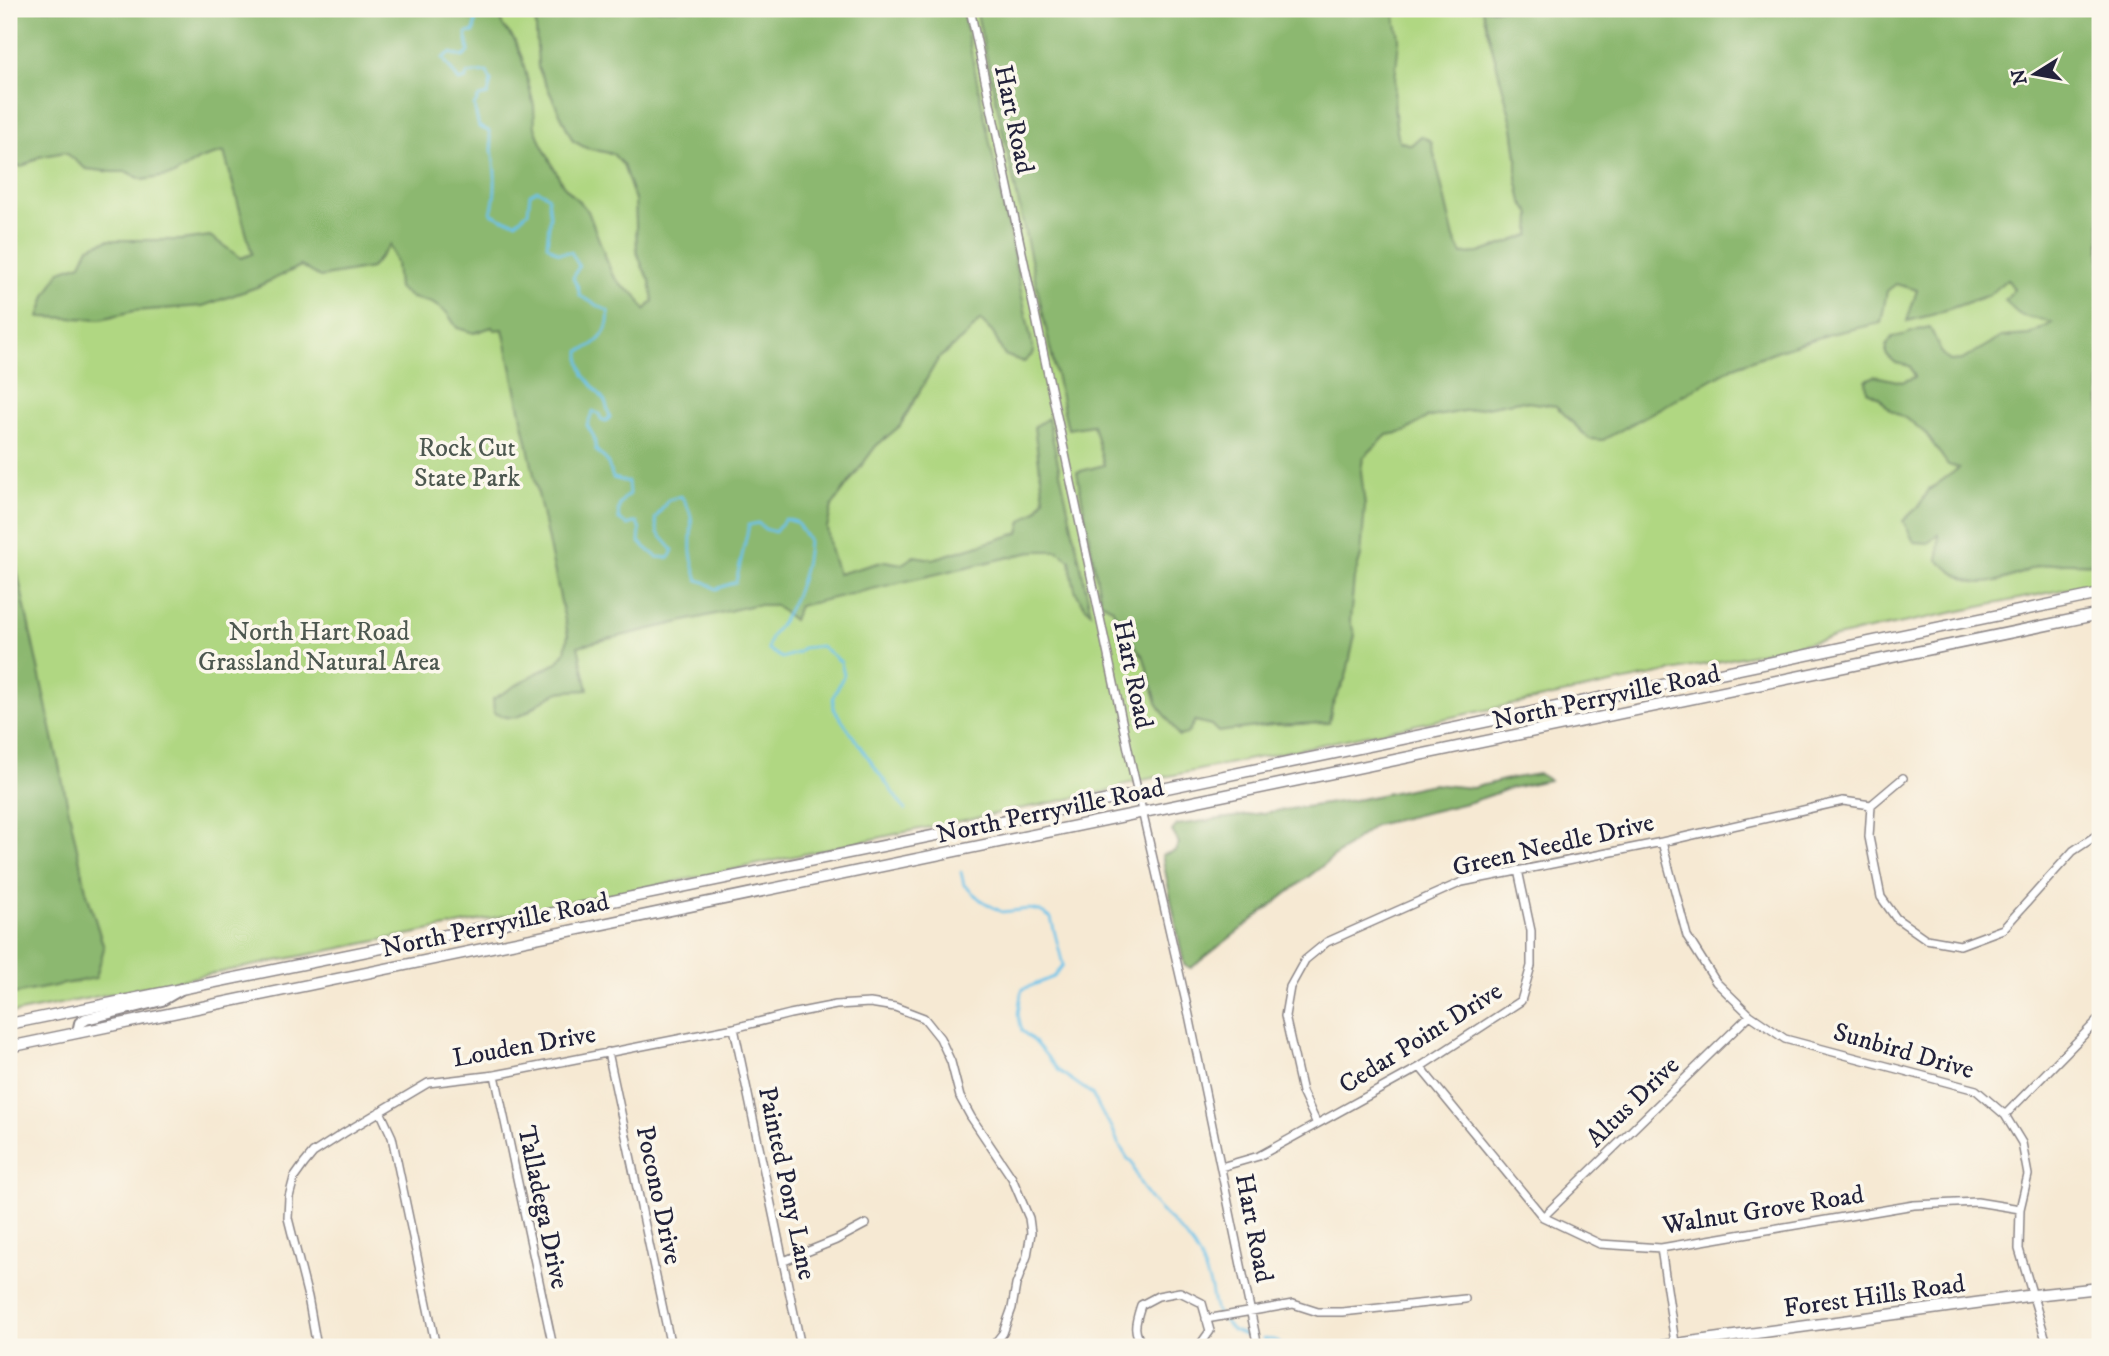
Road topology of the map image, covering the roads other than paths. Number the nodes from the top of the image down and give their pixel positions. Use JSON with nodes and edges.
{"nodes":[{"id":1,"x":970,"y":9,"type":"edge"},
{"id":2,"x":2100,"y":594,"type":"edge"},
{"id":3,"x":2100,"y":614,"type":"edge"},
{"id":4,"x":1903,"y":778,"type":"dead end"},
{"id":5,"x":1139,"y":794,"type":"junction"},
{"id":6,"x":1871,"y":805,"type":"junction"},
{"id":7,"x":1143,"y":812,"type":"junction"},
{"id":8,"x":2100,"y":833,"type":"edge"},
{"id":9,"x":1662,"y":842,"type":"junction"},
{"id":10,"x":1518,"y":870,"type":"junction"},
{"id":11,"x":181,"y":989,"type":"junction"},
{"id":12,"x":1750,"y":1015,"type":"junction"},
{"id":13,"x":2100,"y":1018,"type":"edge"},
{"id":14,"x":9,"y":1024,"type":"edge"},
{"id":15,"x":734,"y":1028,"type":"junction"},
{"id":16,"x":78,"y":1032,"type":"junction"},
{"id":17,"x":9,"y":1046,"type":"edge"},
{"id":18,"x":608,"y":1052,"type":"junction"},
{"id":19,"x":1420,"y":1067,"type":"junction"},
{"id":20,"x":495,"y":1075,"type":"junction"},
{"id":21,"x":380,"y":1111,"type":"junction"},
{"id":22,"x":2005,"y":1115,"type":"junction"},
{"id":23,"x":1317,"y":1124,"type":"junction"},
{"id":24,"x":1221,"y":1167,"type":"junction"},
{"id":25,"x":2020,"y":1209,"type":"junction"},
{"id":26,"x":1543,"y":1217,"type":"junction"},
{"id":27,"x":866,"y":1224,"type":"dead end"},
{"id":28,"x":1661,"y":1248,"type":"junction"},
{"id":29,"x":784,"y":1261,"type":"junction"},
{"id":30,"x":2100,"y":1289,"type":"edge"},
{"id":31,"x":2034,"y":1295,"type":"junction"},
{"id":32,"x":1465,"y":1299,"type":"dead end"},
{"id":33,"x":1249,"y":1311,"type":"junction"},
{"id":34,"x":1206,"y":1319,"type":"junction"},
{"id":35,"x":1675,"y":1343,"type":"junction"},
{"id":36,"x":317,"y":1347,"type":"edge"},
{"id":37,"x":436,"y":1347,"type":"edge"},
{"id":38,"x":553,"y":1347,"type":"edge"},
{"id":39,"x":671,"y":1347,"type":"edge"},
{"id":40,"x":801,"y":1347,"type":"edge"},
{"id":41,"x":992,"y":1347,"type":"edge"},
{"id":42,"x":1144,"y":1347,"type":"edge"},
{"id":43,"x":1192,"y":1347,"type":"edge"},
{"id":44,"x":1258,"y":1347,"type":"edge"},
{"id":45,"x":1654,"y":1347,"type":"edge"},
{"id":46,"x":2048,"y":1347,"type":"edge"}],
"edges":[{"from":1,"to":5,"type":"street","name":"Hart Road"},
{"from":2,"to":5,"type":"main road","name":"North Perryville Road"},
{"from":3,"to":7,"type":"main road","name":"North Perryville Road"},
{"from":4,"to":6,"type":"street"},
{"from":5,"to":7,"type":"street","name":"Hart Road"},
{"from":5,"to":11,"type":"main road","name":"North Perryville Road"},
{"from":6,"to":8,"type":"street"},
{"from":6,"to":9,"type":"street","name":"Green Needle Drive"},
{"from":7,"to":16,"type":"main road","name":"North Perryville Road"},
{"from":7,"to":24,"type":"street","name":"Hart Road"},
{"from":9,"to":10,"type":"street","name":"Green Needle Drive"},
{"from":9,"to":12,"type":"street","name":"Sunbird Drive"},
{"from":10,"to":19,"type":"street","name":"Cedar Point Drive"},
{"from":10,"to":23,"type":"street","name":"Green Needle Drive"},
{"from":11,"to":14,"type":"main road","name":"North Perryville Road"},
{"from":11,"to":16,"type":"main road"},
{"from":12,"to":22,"type":"street","name":"Sunbird Drive"},
{"from":12,"to":26,"type":"street","name":"Altus Drive"},
{"from":13,"to":22,"type":"street"},
{"from":15,"to":18,"type":"street","name":"Louden Drive"},
{"from":15,"to":29,"type":"street","name":"Painted Pony Lane"},
{"from":15,"to":41,"type":"street","name":"Louden Drive"},
{"from":16,"to":17,"type":"main road","name":"North Perryville Road"},
{"from":18,"to":20,"type":"street","name":"Louden Drive"},
{"from":18,"to":39,"type":"street","name":"Pocono Drive"},
{"from":19,"to":23,"type":"street","name":"Cedar Point Drive"},
{"from":19,"to":26,"type":"street","name":"Walnut Grove Road"},
{"from":20,"to":21,"type":"street","name":"Louden Drive"},
{"from":20,"to":38,"type":"street","name":"Talladega Drive"},
{"from":21,"to":36,"type":"street","name":"Louden Drive"},
{"from":21,"to":37,"type":"street"},
{"from":22,"to":25,"type":"street","name":"Sunbird Drive"},
{"from":23,"to":24,"type":"street","name":"Cedar Point Drive"},
{"from":24,"to":33,"type":"street","name":"Hart Road"},
{"from":25,"to":28,"type":"street","name":"Walnut Grove Road"},
{"from":25,"to":31,"type":"street","name":"Sunbird Drive"},
{"from":26,"to":28,"type":"street","name":"Walnut Grove Road"},
{"from":27,"to":29,"type":"street"},
{"from":28,"to":35,"type":"street"},
{"from":29,"to":40,"type":"street","name":"Painted Pony Lane"},
{"from":30,"to":31,"type":"main road","name":"Forest Hills Road"},
{"from":31,"to":35,"type":"main road","name":"Forest Hills Road"},
{"from":31,"to":46,"type":"street","name":"Sunbird Drive"},
{"from":32,"to":33,"type":"street"},
{"from":33,"to":34,"type":"street"},
{"from":33,"to":44,"type":"street","name":"Hart Road"},
{"from":34,"to":42,"type":"street"},
{"from":34,"to":43,"type":"street"},
{"from":35,"to":45,"type":"main road","name":"Forest Hills Road"}]}
